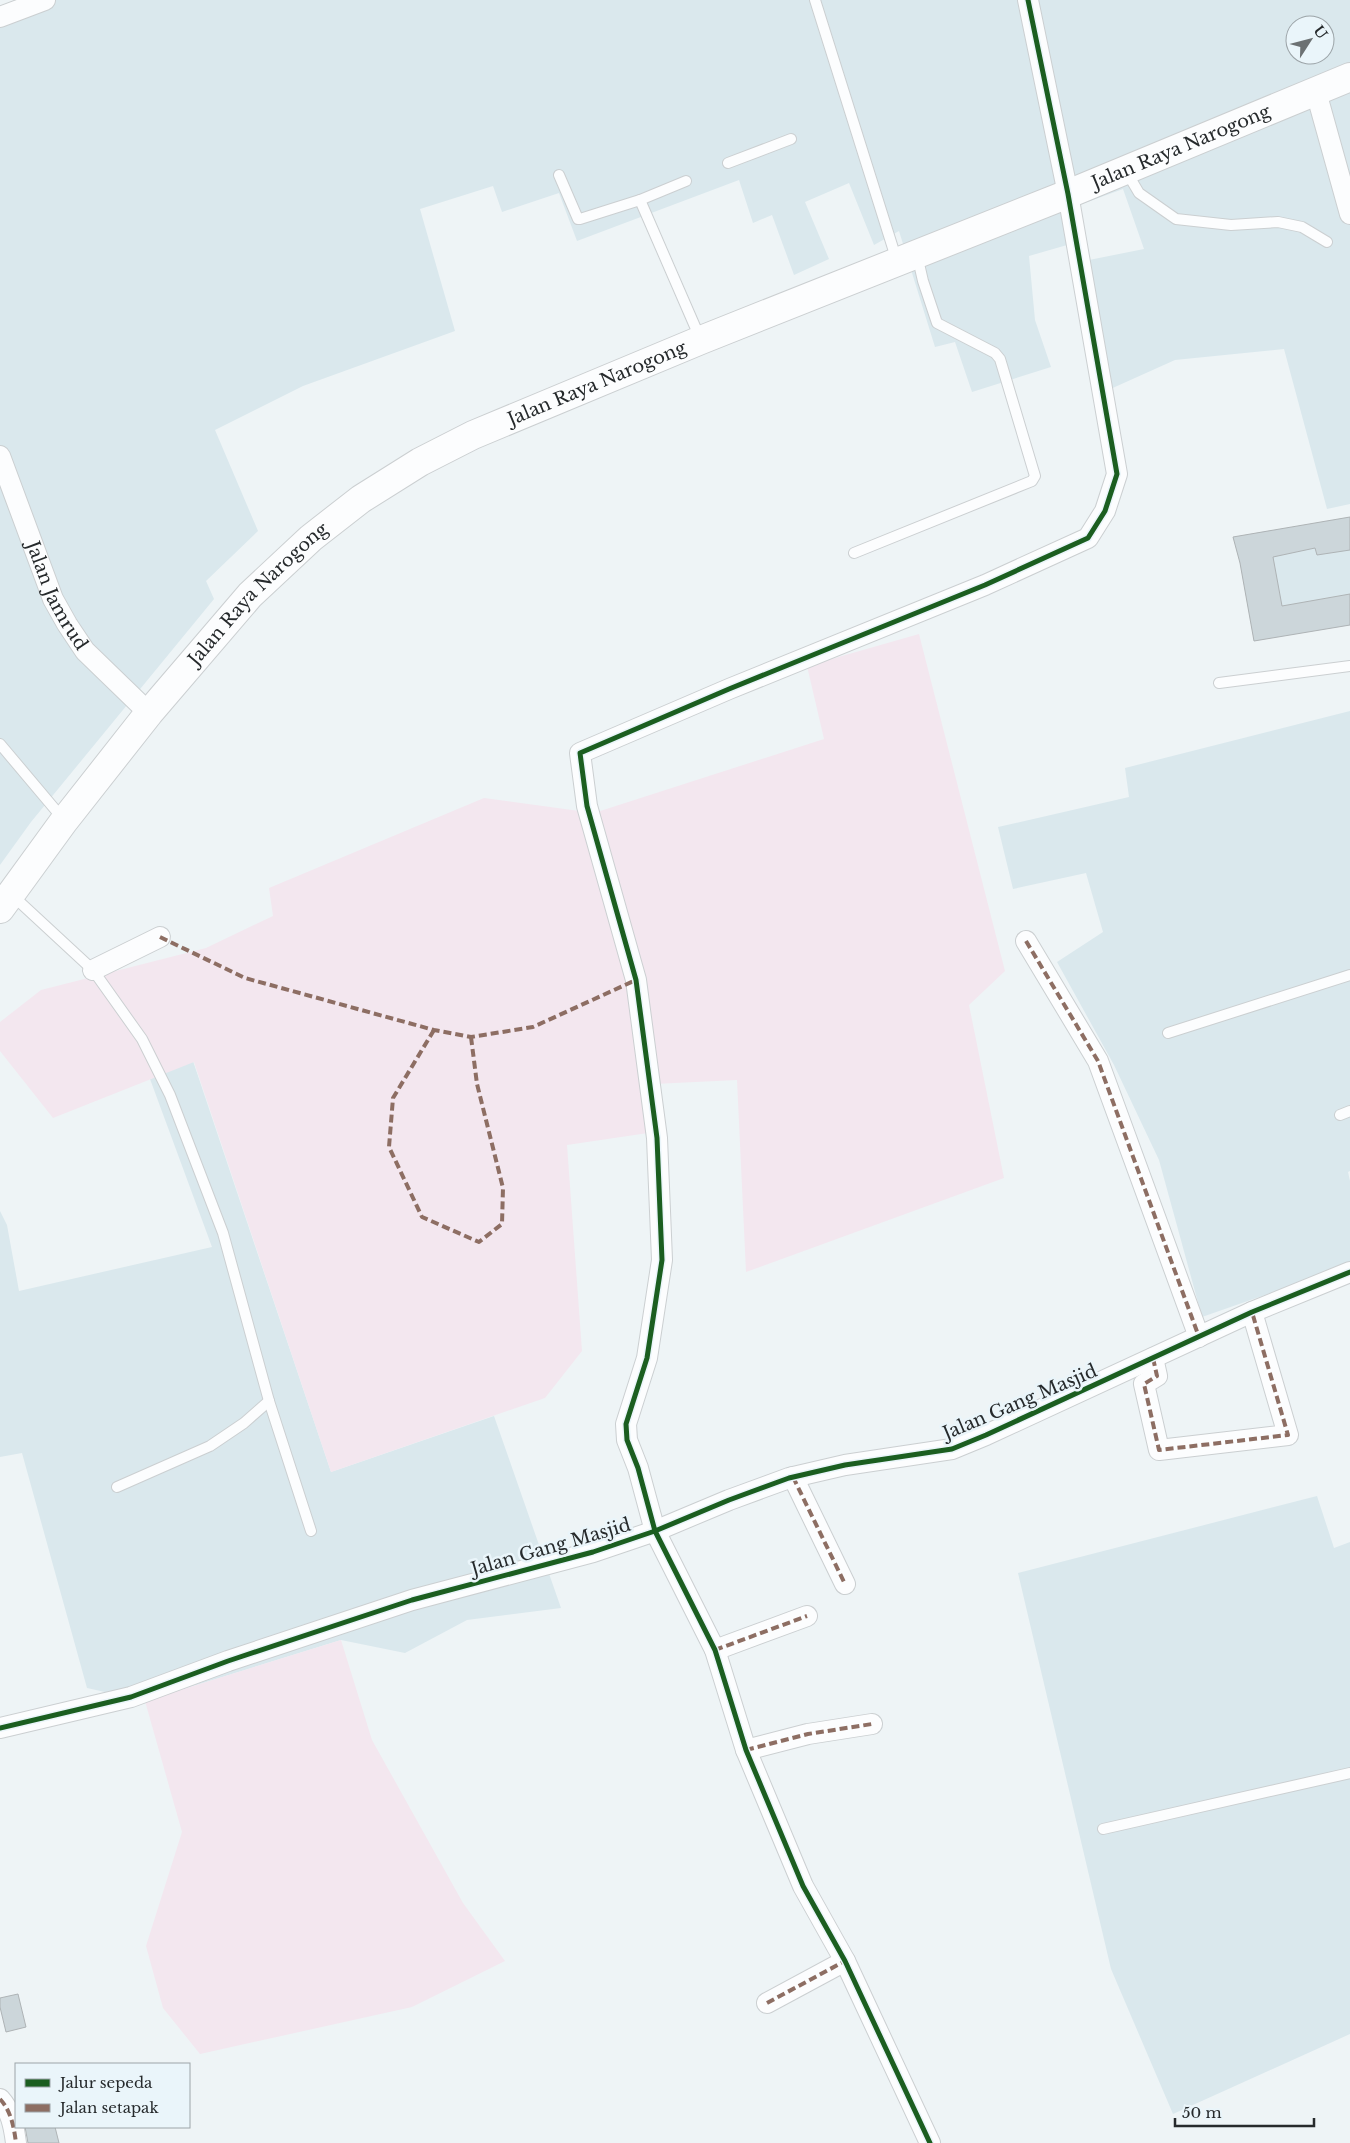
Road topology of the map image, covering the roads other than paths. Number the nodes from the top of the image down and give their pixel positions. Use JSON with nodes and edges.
{"nodes":[{"id":1,"x":45,"y":0,"type":"edge"},
{"id":2,"x":815,"y":0,"type":"edge"},
{"id":3,"x":1028,"y":0,"type":"edge"},
{"id":4,"x":0,"y":17,"type":"edge"},
{"id":5,"x":1350,"y":77,"type":"edge"},
{"id":6,"x":1316,"y":92,"type":"junction"},
{"id":7,"x":791,"y":139,"type":"dead end"},
{"id":8,"x":728,"y":163,"type":"dead end"},
{"id":9,"x":1126,"y":170,"type":"junction"},
{"id":10,"x":559,"y":174,"type":"dead end"},
{"id":11,"x":686,"y":181,"type":"dead end"},
{"id":12,"x":1068,"y":194,"type":"junction"},
{"id":13,"x":640,"y":200,"type":"junction"},
{"id":14,"x":1350,"y":214,"type":"edge"},
{"id":15,"x":1327,"y":242,"type":"dead end"},
{"id":16,"x":907,"y":259,"type":"junction"},
{"id":17,"x":700,"y":340,"type":"junction"},
{"id":18,"x":0,"y":456,"type":"edge"},
{"id":19,"x":854,"y":553,"type":"dead end"},
{"id":20,"x":1350,"y":666,"type":"edge"},
{"id":21,"x":1220,"y":683,"type":"dead end"},
{"id":22,"x":149,"y":713,"type":"junction"},
{"id":23,"x":0,"y":744,"type":"edge"},
{"id":24,"x":64,"y":821,"type":"junction"},
{"id":25,"x":6,"y":902,"type":"edge"},
{"id":26,"x":160,"y":937,"type":"dead end"},
{"id":27,"x":1026,"y":941,"type":"dead end"},
{"id":28,"x":93,"y":970,"type":"junction"},
{"id":29,"x":1350,"y":975,"type":"edge"},
{"id":30,"x":1168,"y":1033,"type":"dead end"},
{"id":31,"x":1350,"y":1272,"type":"edge"},
{"id":32,"x":1252,"y":1312,"type":"junction"},
{"id":33,"x":1199,"y":1337,"type":"junction"},
{"id":34,"x":1153,"y":1358,"type":"junction"},
{"id":35,"x":269,"y":1401,"type":"junction"},
{"id":36,"x":793,"y":1477,"type":"junction"},
{"id":37,"x":117,"y":1487,"type":"dead end"},
{"id":38,"x":311,"y":1531,"type":"dead end"},
{"id":39,"x":655,"y":1531,"type":"junction"},
{"id":40,"x":845,"y":1584,"type":"dead end"},
{"id":41,"x":808,"y":1616,"type":"dead end"},
{"id":42,"x":715,"y":1650,"type":"junction"},
{"id":43,"x":872,"y":1724,"type":"dead end"},
{"id":44,"x":0,"y":1728,"type":"edge"},
{"id":45,"x":746,"y":1750,"type":"junction"},
{"id":46,"x":1350,"y":1773,"type":"edge"},
{"id":47,"x":1103,"y":1829,"type":"dead end"},
{"id":48,"x":845,"y":1961,"type":"junction"},
{"id":49,"x":767,"y":2003,"type":"dead end"},
{"id":50,"x":0,"y":2098,"type":"edge"},
{"id":51,"x":16,"y":2143,"type":"edge"},
{"id":52,"x":930,"y":2143,"type":"edge"}],
"edges":[{"from":1,"to":4,"type":"street"},
{"from":2,"to":16,"type":"lane"},
{"from":3,"to":12,"type":"street"},
{"from":5,"to":6,"type":"main road","name":"Jalan Raya Narogong"},
{"from":6,"to":9,"type":"main road","name":"Jalan Raya Narogong"},
{"from":6,"to":14,"type":"street"},
{"from":7,"to":8,"type":"lane"},
{"from":9,"to":12,"type":"main road","name":"Jalan Raya Narogong"},
{"from":9,"to":15,"type":"lane"},
{"from":10,"to":13,"type":"lane"},
{"from":11,"to":13,"type":"lane"},
{"from":12,"to":16,"type":"main road","name":"Jalan Raya Narogong"},
{"from":12,"to":39,"type":"street"},
{"from":13,"to":17,"type":"lane"},
{"from":16,"to":17,"type":"main road","name":"Jalan Raya Narogong"},
{"from":16,"to":19,"type":"lane"},
{"from":17,"to":22,"type":"main road","name":"Jalan Raya Narogong"},
{"from":18,"to":22,"type":"street","name":"Jalan Jamrud"},
{"from":20,"to":21,"type":"lane"},
{"from":22,"to":24,"type":"main road","name":"Jalan Raya Narogong"},
{"from":23,"to":24,"type":"lane"},
{"from":24,"to":25,"type":"main road","name":"Jalan Raya Narogong"},
{"from":25,"to":28,"type":"lane"},
{"from":26,"to":28,"type":"street"},
{"from":27,"to":33,"type":"street"},
{"from":28,"to":35,"type":"lane"},
{"from":29,"to":30,"type":"lane"},
{"from":31,"to":32,"type":"street","name":"Jalan Gang Masjid"},
{"from":32,"to":33,"type":"street","name":"Jalan Gang Masjid"},
{"from":32,"to":34,"type":"street"},
{"from":33,"to":34,"type":"street","name":"Jalan Gang Masjid"},
{"from":34,"to":36,"type":"street","name":"Jalan Gang Masjid"},
{"from":35,"to":37,"type":"lane"},
{"from":35,"to":38,"type":"lane"},
{"from":36,"to":39,"type":"street","name":"Jalan Gang Masjid"},
{"from":36,"to":40,"type":"street"},
{"from":39,"to":42,"type":"street"},
{"from":39,"to":44,"type":"street","name":"Jalan Gang Masjid"},
{"from":41,"to":42,"type":"street"},
{"from":42,"to":45,"type":"street"},
{"from":43,"to":45,"type":"street"},
{"from":45,"to":48,"type":"street"},
{"from":46,"to":47,"type":"lane"},
{"from":48,"to":49,"type":"street"},
{"from":48,"to":52,"type":"street"},
{"from":50,"to":51,"type":"street"}]}
